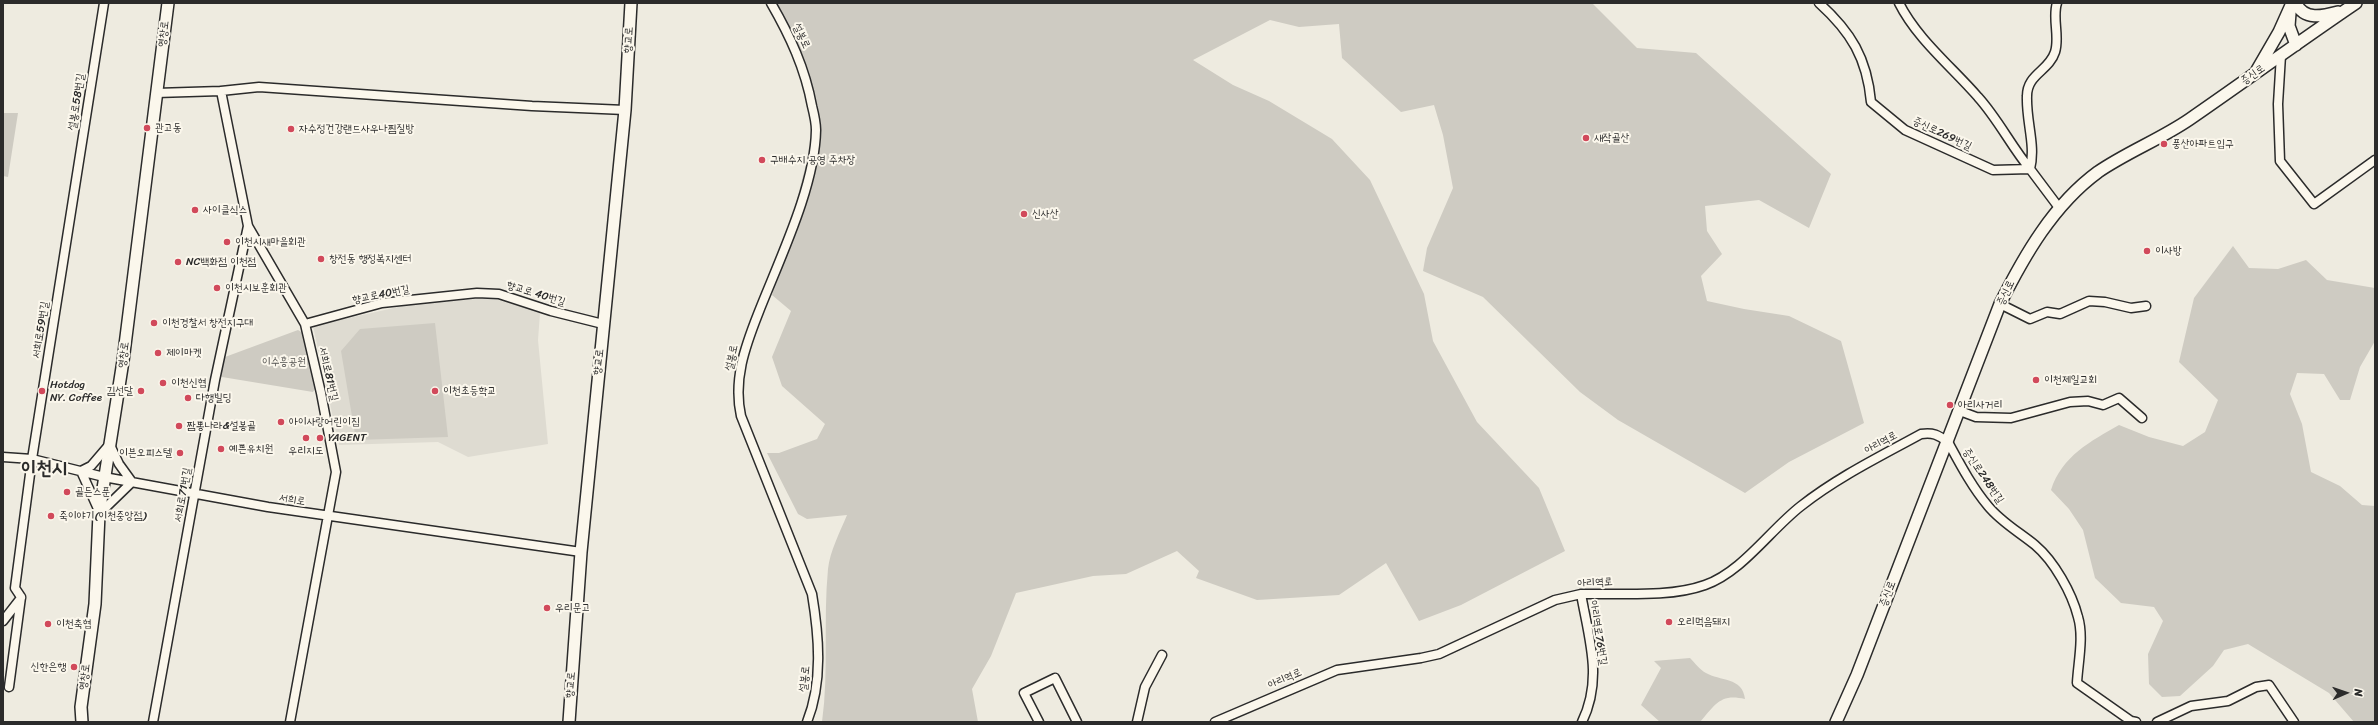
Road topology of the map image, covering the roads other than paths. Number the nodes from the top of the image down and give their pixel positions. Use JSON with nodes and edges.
{"nodes":[{"id":1,"x":104,"y":3,"type":"edge"},
{"id":2,"x":168,"y":3,"type":"edge"},
{"id":3,"x":631,"y":3,"type":"edge"},
{"id":4,"x":771,"y":3,"type":"edge"},
{"id":5,"x":1819,"y":3,"type":"edge"},
{"id":6,"x":1899,"y":3,"type":"edge"},
{"id":7,"x":2057,"y":3,"type":"edge"},
{"id":8,"x":2292,"y":3,"type":"edge"},
{"id":9,"x":2296,"y":3,"type":"edge"},
{"id":10,"x":2356,"y":3,"type":"edge"},
{"id":11,"x":2345,"y":11,"type":"junction"},
{"id":12,"x":2296,"y":45,"type":"junction"},
{"id":13,"x":2281,"y":55,"type":"junction"},
{"id":14,"x":2253,"y":75,"type":"junction"},
{"id":15,"x":221,"y":91,"type":"junction"},
{"id":16,"x":156,"y":93,"type":"junction"},
{"id":17,"x":625,"y":110,"type":"junction"},
{"id":18,"x":2375,"y":160,"type":"edge"},
{"id":19,"x":2030,"y":170,"type":"junction"},
{"id":20,"x":72,"y":204,"type":"joint"},
{"id":21,"x":2060,"y":208,"type":"junction"},
{"id":22,"x":248,"y":226,"type":"junction"},
{"id":23,"x":462,"y":294,"type":"joint"},
{"id":24,"x":2000,"y":304,"type":"junction"},
{"id":25,"x":2146,"y":306,"type":"dead end"},
{"id":26,"x":305,"y":324,"type":"junction"},
{"id":27,"x":603,"y":324,"type":"junction"},
{"id":28,"x":1960,"y":411,"type":"junction"},
{"id":29,"x":2142,"y":418,"type":"dead end"},
{"id":30,"x":1948,"y":442,"type":"junction"},
{"id":31,"x":110,"y":444,"type":"junction"},
{"id":32,"x":3,"y":457,"type":"edge"},
{"id":33,"x":32,"y":460,"type":"junction"},
{"id":34,"x":81,"y":471,"type":"junction"},
{"id":35,"x":104,"y":477,"type":"junction"},
{"id":36,"x":132,"y":482,"type":"junction"},
{"id":37,"x":195,"y":494,"type":"junction"},
{"id":38,"x":100,"y":514,"type":"junction"},
{"id":39,"x":327,"y":517,"type":"junction"},
{"id":40,"x":581,"y":552,"type":"junction"},
{"id":41,"x":1581,"y":594,"type":"junction"},
{"id":42,"x":21,"y":597,"type":"junction"},
{"id":43,"x":3,"y":621,"type":"edge"},
{"id":44,"x":1162,"y":655,"type":"dead end"},
{"id":45,"x":9,"y":687,"type":"dead end"},
{"id":46,"x":82,"y":707,"type":"junction"},
{"id":47,"x":75,"y":722,"type":"edge"},
{"id":48,"x":82,"y":722,"type":"edge"},
{"id":49,"x":153,"y":722,"type":"edge"},
{"id":50,"x":290,"y":722,"type":"edge"},
{"id":51,"x":569,"y":722,"type":"edge"},
{"id":52,"x":808,"y":722,"type":"edge"},
{"id":53,"x":1039,"y":722,"type":"edge"},
{"id":54,"x":1077,"y":722,"type":"edge"},
{"id":55,"x":1137,"y":722,"type":"edge"},
{"id":56,"x":1215,"y":722,"type":"edge"},
{"id":57,"x":1582,"y":722,"type":"edge"},
{"id":58,"x":1836,"y":722,"type":"edge"},
{"id":59,"x":2136,"y":722,"type":"edge"},
{"id":60,"x":2157,"y":722,"type":"edge"},
{"id":61,"x":2294,"y":722,"type":"edge"}],
"edges":[{"from":1,"to":20,"type":"street","name":"설봉로58번길"},
{"from":2,"to":16,"type":"street","name":"영창로"},
{"from":3,"to":17,"type":"street","name":"향교로"},
{"from":4,"to":52,"type":"street","name":"설봉로"},
{"from":5,"to":19,"type":"street","name":"증신로269번길"},
{"from":6,"to":19,"type":"street"},
{"from":7,"to":19,"type":"street"},
{"from":8,"to":12,"type":"street"},
{"from":8,"to":14,"type":"street"},
{"from":9,"to":11,"type":"street"},
{"from":10,"to":11,"type":"street","name":"증신로"},
{"from":11,"to":12,"type":"street","name":"증신로"},
{"from":12,"to":13,"type":"street","name":"증신로"},
{"from":13,"to":14,"type":"street","name":"증신로"},
{"from":13,"to":18,"type":"street"},
{"from":14,"to":21,"type":"street","name":"증신로"},
{"from":15,"to":16,"type":"street"},
{"from":15,"to":17,"type":"street"},
{"from":15,"to":22,"type":"street","name":"서희로81번길"},
{"from":16,"to":31,"type":"street","name":"영창로"},
{"from":17,"to":27,"type":"street","name":"향교로"},
{"from":19,"to":21,"type":"street"},
{"from":20,"to":33,"type":"street","name":"서희로59번길"},
{"from":21,"to":24,"type":"street","name":"증신로"},
{"from":22,"to":26,"type":"street","name":"서희로81번길"},
{"from":22,"to":37,"type":"street","name":"서희로71번길"},
{"from":23,"to":26,"type":"street","name":"향교로40번길"},
{"from":23,"to":27,"type":"street","name":"향교로 40번길"},
{"from":24,"to":25,"type":"street"},
{"from":24,"to":28,"type":"street","name":"증신로"},
{"from":26,"to":39,"type":"street","name":"서희로81번길"},
{"from":27,"to":40,"type":"street","name":"향교로"},
{"from":28,"to":29,"type":"street"},
{"from":28,"to":30,"type":"street","name":"증신로"},
{"from":30,"to":41,"type":"street","name":"아리역로"},
{"from":30,"to":58,"type":"street","name":"증신로"},
{"from":30,"to":59,"type":"street","name":"증신로248번길"},
{"from":31,"to":34,"type":"street"},
{"from":31,"to":35,"type":"street","name":"영창로"},
{"from":31,"to":36,"type":"street"},
{"from":32,"to":33,"type":"street","name":"서희로"},
{"from":33,"to":34,"type":"street","name":"서희로"},
{"from":33,"to":42,"type":"street","name":"서희로59번길"},
{"from":34,"to":35,"type":"street","name":"서희로"},
{"from":34,"to":38,"type":"street"},
{"from":35,"to":36,"type":"street","name":"서희로"},
{"from":35,"to":38,"type":"street","name":"영창로"},
{"from":36,"to":37,"type":"street","name":"서희로"},
{"from":36,"to":38,"type":"street"},
{"from":37,"to":39,"type":"street","name":"서희로"},
{"from":37,"to":49,"type":"street","name":"서희로71번길"},
{"from":38,"to":46,"type":"street","name":"영창로"},
{"from":39,"to":40,"type":"street","name":"서희로"},
{"from":39,"to":50,"type":"street","name":"서희로81번길"},
{"from":40,"to":51,"type":"street","name":"향교로"},
{"from":41,"to":56,"type":"street","name":"아리역로"},
{"from":41,"to":57,"type":"street","name":"아리역로76번길"},
{"from":42,"to":43,"type":"street"},
{"from":42,"to":45,"type":"street"},
{"from":44,"to":55,"type":"street"},
{"from":46,"to":47,"type":"street","name":"영창로"},
{"from":46,"to":48,"type":"street","name":"영창로"},
{"from":53,"to":54,"type":"street"},
{"from":60,"to":61,"type":"street"}]}
